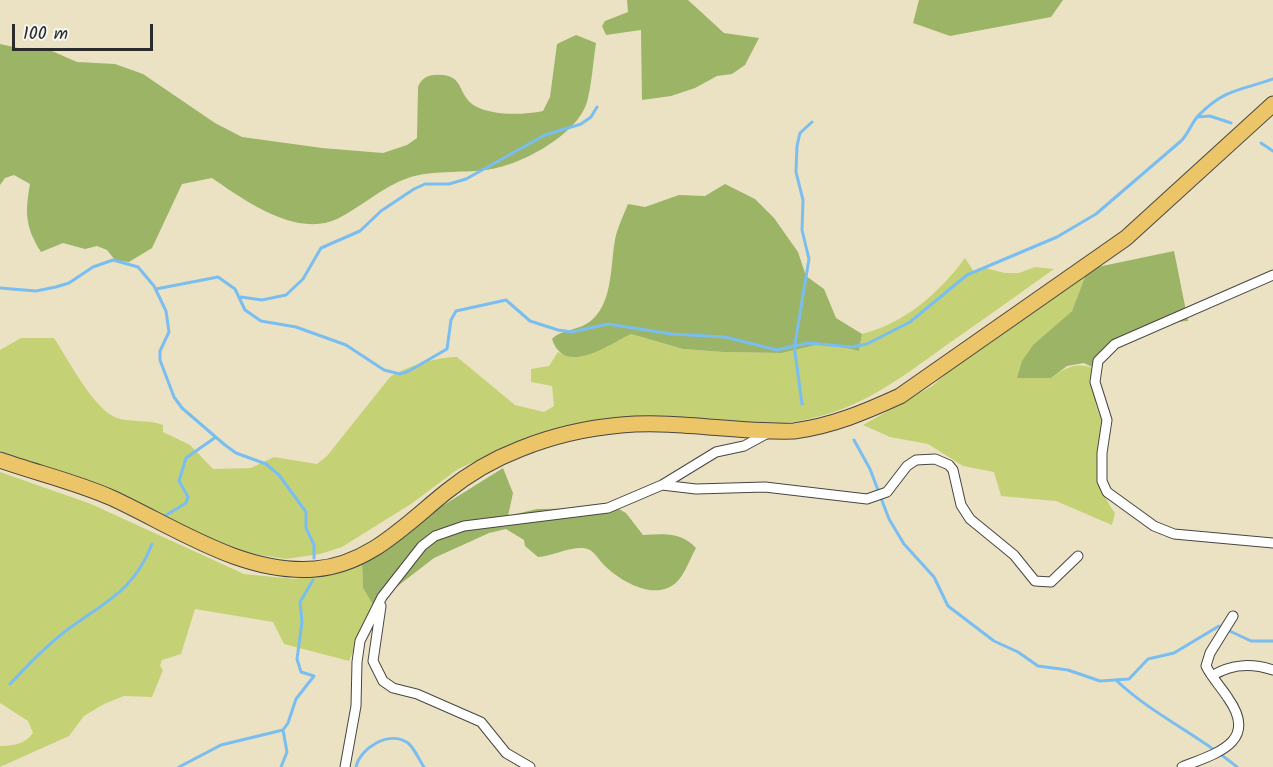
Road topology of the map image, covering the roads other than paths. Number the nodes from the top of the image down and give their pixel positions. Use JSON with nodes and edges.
{"nodes":[{"id":1,"x":1273,"y":104,"type":"edge"},
{"id":2,"x":1273,"y":274,"type":"edge"},
{"id":3,"x":771,"y":432,"type":"junction"},
{"id":4,"x":0,"y":460,"type":"edge"},
{"id":5,"x":662,"y":485,"type":"junction"},
{"id":6,"x":1273,"y":543,"type":"edge"},
{"id":7,"x":1078,"y":556,"type":"dead end"},
{"id":8,"x":382,"y":597,"type":"junction"},
{"id":9,"x":1233,"y":616,"type":"dead end"},
{"id":10,"x":1273,"y":670,"type":"edge"},
{"id":11,"x":1212,"y":676,"type":"junction"},
{"id":12,"x":345,"y":767,"type":"edge"},
{"id":13,"x":530,"y":767,"type":"edge"},
{"id":14,"x":1182,"y":767,"type":"edge"}],
"edges":[{"from":1,"to":3,"type":"highway"},
{"from":2,"to":6,"type":"street"},
{"from":3,"to":4,"type":"highway"},
{"from":3,"to":5,"type":"street"},
{"from":5,"to":7,"type":"street"},
{"from":5,"to":8,"type":"street"},
{"from":8,"to":12,"type":"street"},
{"from":8,"to":13,"type":"street"},
{"from":9,"to":11,"type":"street"},
{"from":10,"to":11,"type":"street"},
{"from":11,"to":14,"type":"street"}]}
